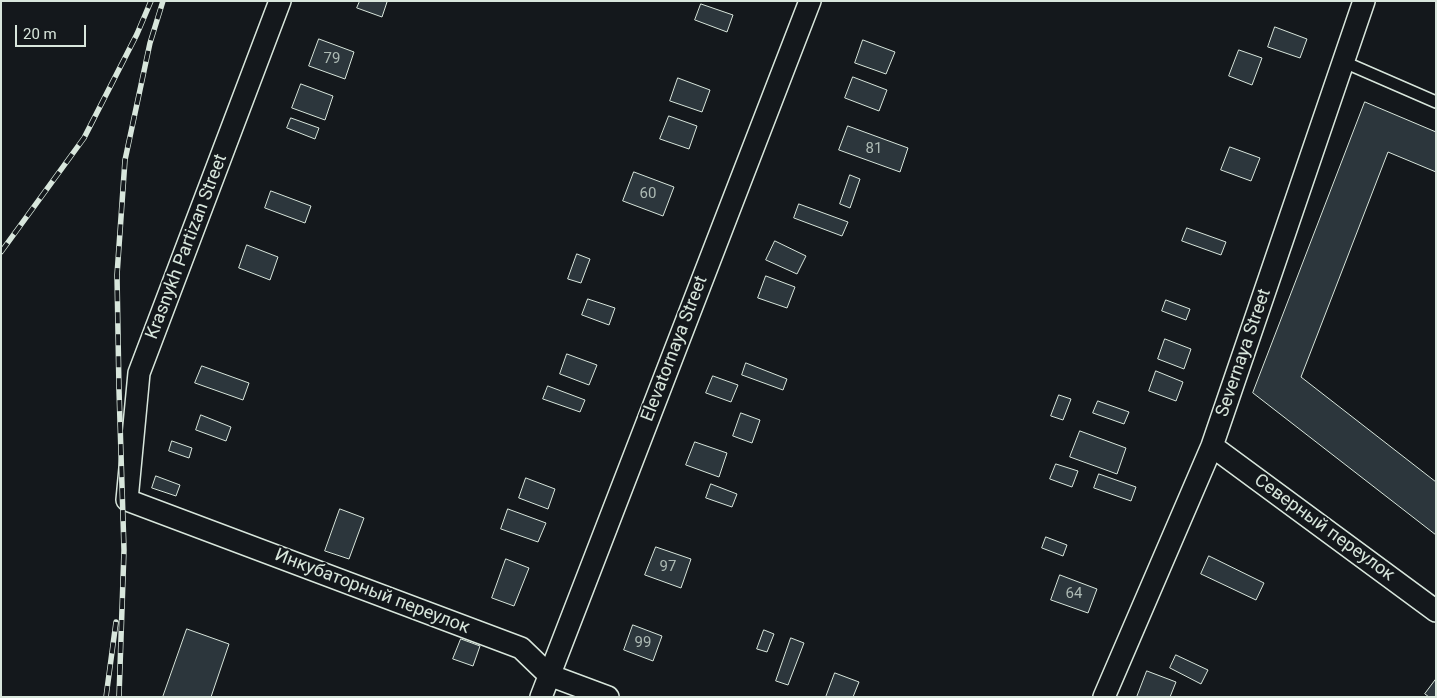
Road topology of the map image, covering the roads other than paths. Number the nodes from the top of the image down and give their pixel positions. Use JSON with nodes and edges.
{"nodes":[{"id":1,"x":280,"y":1,"type":"edge"},
{"id":2,"x":810,"y":1,"type":"edge"},
{"id":3,"x":1364,"y":1,"type":"edge"},
{"id":4,"x":1344,"y":62,"type":"junction"},
{"id":5,"x":1436,"y":102,"type":"edge"},
{"id":6,"x":1212,"y":446,"type":"junction"},
{"id":7,"x":127,"y":500,"type":"joint"},
{"id":8,"x":1436,"y":611,"type":"edge"},
{"id":9,"x":549,"y":675,"type":"junction"},
{"id":10,"x":541,"y":697,"type":"edge"},
{"id":11,"x":608,"y":697,"type":"edge"},
{"id":12,"x":1104,"y":697,"type":"edge"}],
"edges":[{"from":1,"to":7,"type":"street","name":"Krasnykh Partizan Street"},
{"from":2,"to":9,"type":"street","name":"Elevatornaya Street"},
{"from":3,"to":4,"type":"street","name":"Severnaya Street"},
{"from":4,"to":5,"type":"lane"},
{"from":4,"to":6,"type":"street","name":"Severnaya Street"},
{"from":6,"to":8,"type":"street","name":"Северный переулок"},
{"from":6,"to":12,"type":"street","name":"Severnaya Street"},
{"from":7,"to":9,"type":"street","name":"Инкубаторный переулок"},
{"from":9,"to":10,"type":"street","name":"Elevatornaya Street"},
{"from":9,"to":11,"type":"street","name":"Инкубаторный переулок"}]}
